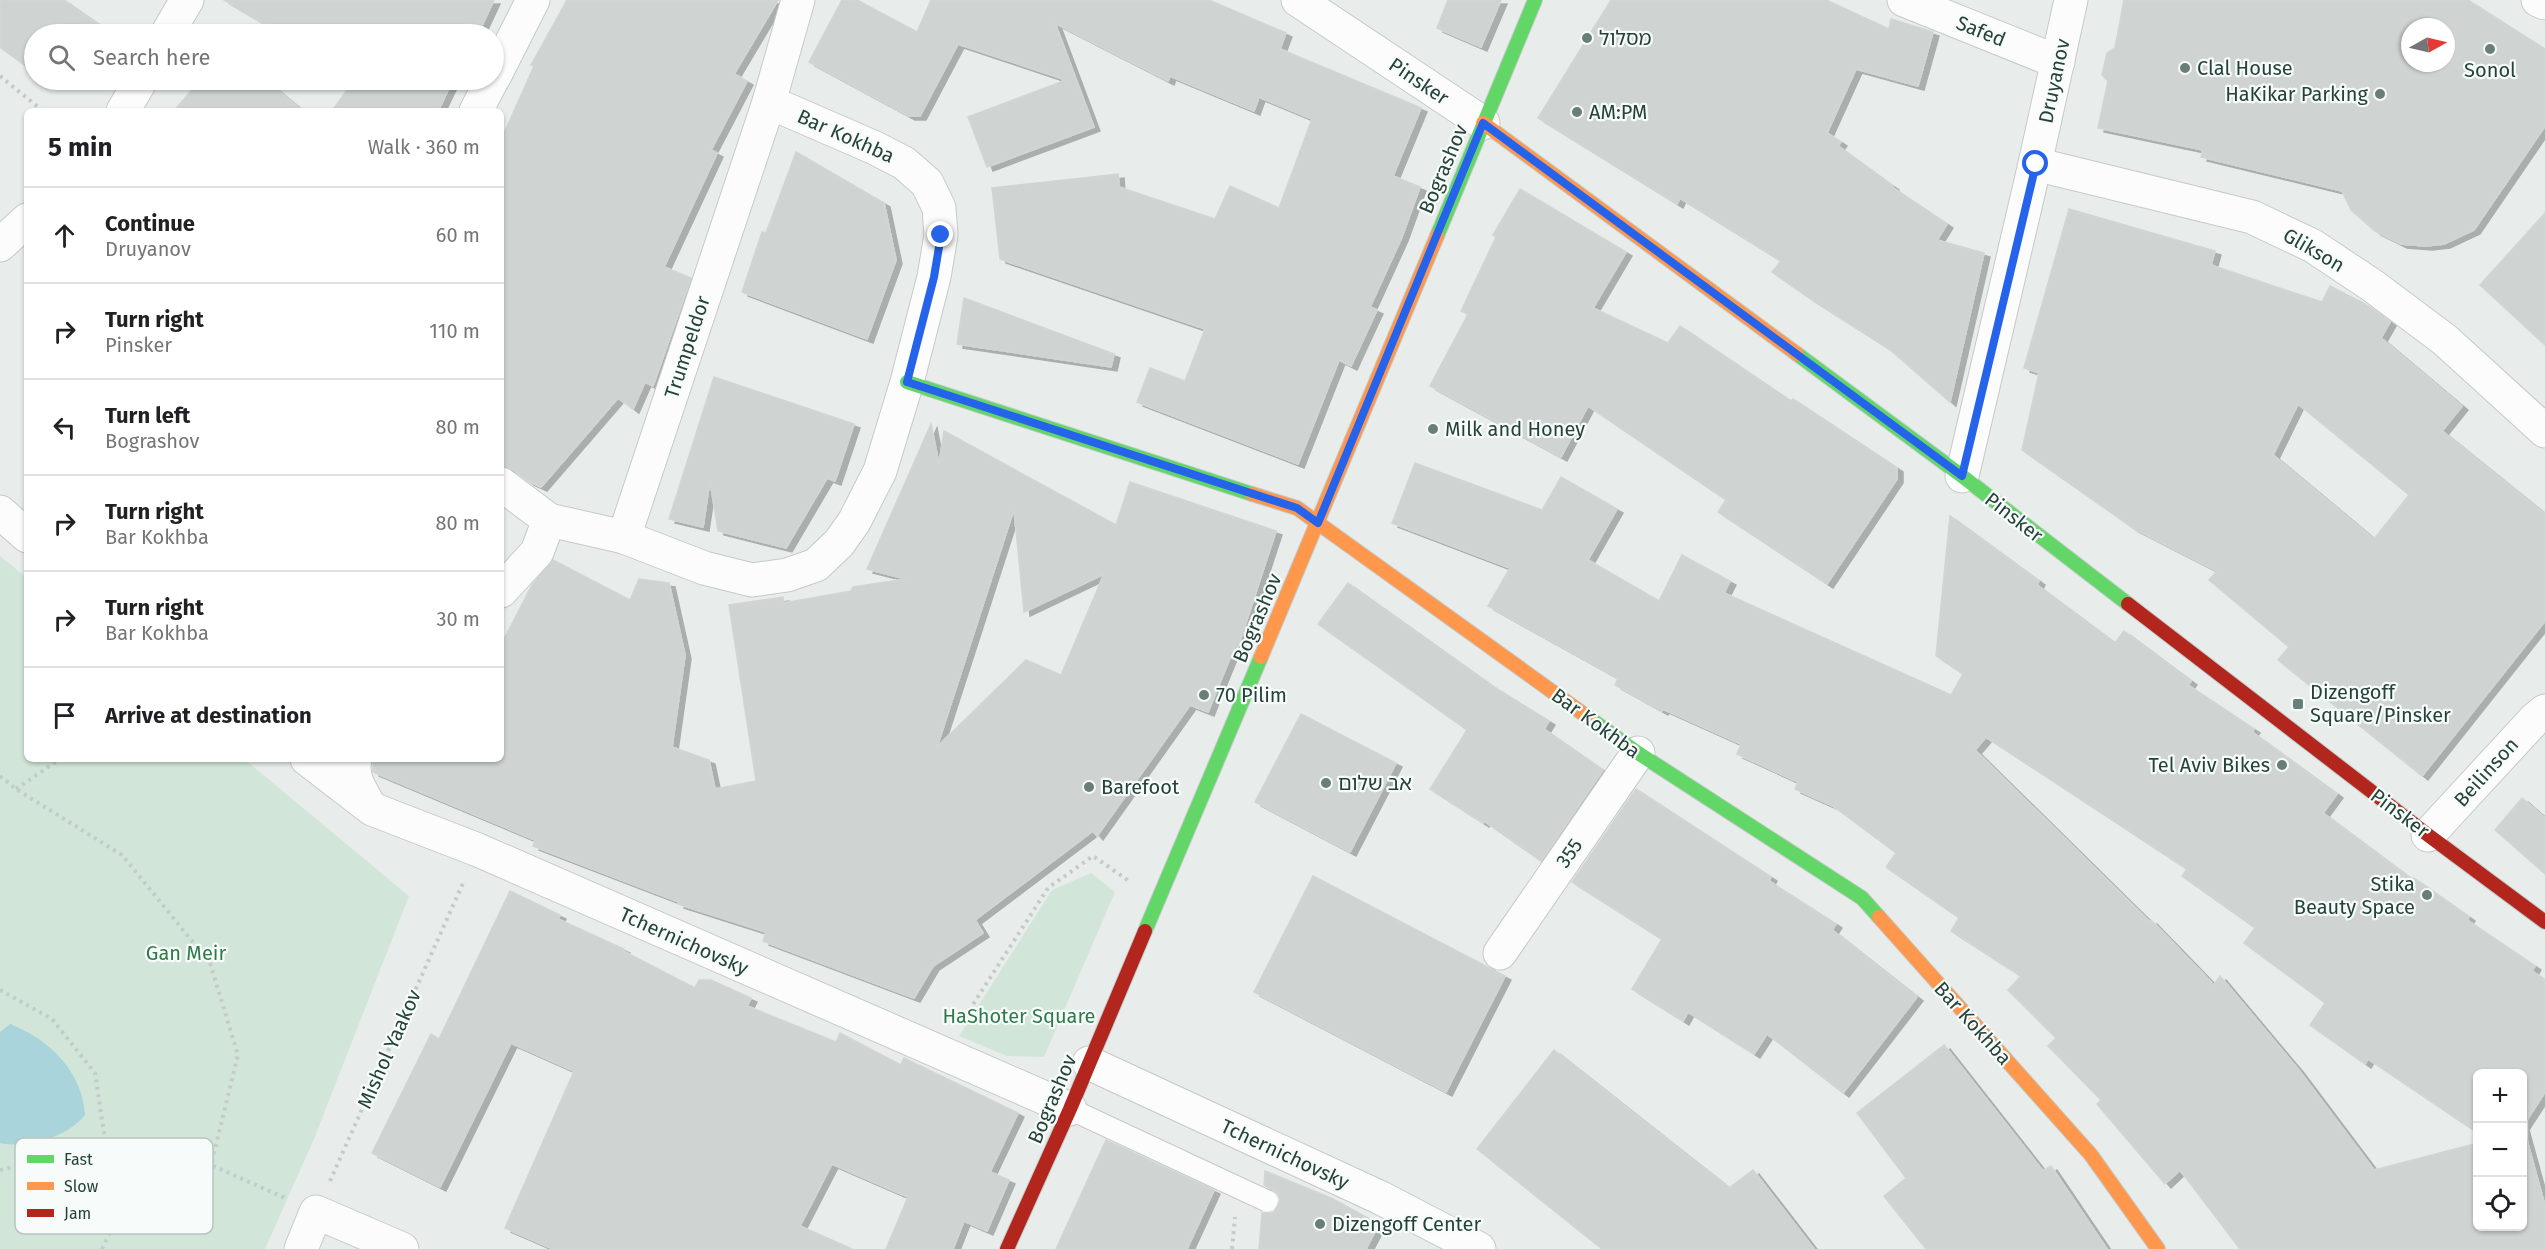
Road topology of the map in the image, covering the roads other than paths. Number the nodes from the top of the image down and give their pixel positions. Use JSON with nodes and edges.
{"nodes":[{"id":1,"x":187,"y":0,"type":"edge"},
{"id":2,"x":533,"y":0,"type":"edge"},
{"id":3,"x":798,"y":0,"type":"edge"},
{"id":4,"x":1298,"y":0,"type":"edge"},
{"id":5,"x":1535,"y":0,"type":"edge"},
{"id":6,"x":1904,"y":0,"type":"edge"},
{"id":7,"x":2071,"y":0,"type":"edge"},
{"id":8,"x":2538,"y":0,"type":"edge"},
{"id":9,"x":2545,"y":3,"type":"edge"},
{"id":10,"x":173,"y":24,"type":"edge"},
{"id":11,"x":504,"y":57,"type":"edge"},
{"id":12,"x":2058,"y":62,"type":"junction"},
{"id":13,"x":135,"y":90,"type":"edge"},
{"id":14,"x":487,"y":90,"type":"edge"},
{"id":15,"x":769,"y":102,"type":"junction"},
{"id":16,"x":125,"y":108,"type":"edge"},
{"id":17,"x":478,"y":108,"type":"edge"},
{"id":18,"x":1483,"y":123,"type":"junction"},
{"id":19,"x":2036,"y":164,"type":"junction"},
{"id":20,"x":24,"y":223,"type":"edge"},
{"id":21,"x":0,"y":245,"type":"edge"},
{"id":22,"x":907,"y":382,"type":"junction"},
{"id":23,"x":2545,"y":431,"type":"edge"},
{"id":24,"x":1962,"y":476,"type":"junction"},
{"id":25,"x":504,"y":486,"type":"edge"},
{"id":26,"x":0,"y":512,"type":"edge"},
{"id":27,"x":549,"y":520,"type":"junction"},
{"id":28,"x":1318,"y":523,"type":"junction"},
{"id":29,"x":24,"y":533,"type":"edge"},
{"id":30,"x":624,"y":537,"type":"junction"},
{"id":31,"x":504,"y":588,"type":"edge"},
{"id":32,"x":2545,"y":711,"type":"edge"},
{"id":33,"x":1638,"y":753,"type":"junction"},
{"id":34,"x":311,"y":762,"type":"edge"},
{"id":35,"x":354,"y":762,"type":"edge"},
{"id":36,"x":372,"y":809,"type":"junction"},
{"id":37,"x":2428,"y":835,"type":"junction"},
{"id":38,"x":2545,"y":922,"type":"edge"},
{"id":39,"x":1500,"y":953,"type":"dead end"},
{"id":40,"x":1089,"y":1063,"type":"junction"},
{"id":41,"x":1070,"y":1109,"type":"junction"},
{"id":42,"x":1267,"y":1201,"type":"dead end"},
{"id":43,"x":301,"y":1249,"type":"edge"},
{"id":44,"x":402,"y":1249,"type":"edge"},
{"id":45,"x":1007,"y":1249,"type":"edge"},
{"id":46,"x":1479,"y":1249,"type":"edge"},
{"id":47,"x":2158,"y":1249,"type":"edge"}],
"edges":[{"from":1,"to":10,"type":"street"},
{"from":2,"to":11,"type":"street"},
{"from":3,"to":15,"type":"street","name":"Trumpeldor"},
{"from":4,"to":18,"type":"street","name":"Pinsker"},
{"from":5,"to":18,"type":"street","name":"Bograshov"},
{"from":6,"to":12,"type":"street","name":"Safed"},
{"from":7,"to":12,"type":"street","name":"Druyanov"},
{"from":8,"to":9,"type":"street"},
{"from":12,"to":19,"type":"street","name":"Druyanov"},
{"from":13,"to":16,"type":"street"},
{"from":14,"to":17,"type":"street"},
{"from":15,"to":22,"type":"street","name":"Bar Kokhba"},
{"from":15,"to":30,"type":"street","name":"Trumpeldor"},
{"from":18,"to":24,"type":"street","name":"Pinsker"},
{"from":18,"to":28,"type":"street","name":"Bograshov"},
{"from":19,"to":23,"type":"street","name":"Glikson"},
{"from":19,"to":24,"type":"street","name":"Druyanov"},
{"from":20,"to":21,"type":"street"},
{"from":22,"to":28,"type":"street","name":"Bar Kokhba"},
{"from":22,"to":30,"type":"street","name":"Bar Kokhba"},
{"from":24,"to":37,"type":"street","name":"Pinsker"},
{"from":25,"to":27,"type":"street"},
{"from":26,"to":29,"type":"street"},
{"from":27,"to":30,"type":"street"},
{"from":27,"to":31,"type":"street"},
{"from":28,"to":33,"type":"street","name":"Bar Kokhba"},
{"from":28,"to":40,"type":"street","name":"Bograshov"},
{"from":32,"to":37,"type":"street","name":"Beilinson"},
{"from":33,"to":39,"type":"street","name":"355"},
{"from":33,"to":47,"type":"street","name":"Bar Kokhba"},
{"from":34,"to":36,"type":"street","name":"Tchernichovsky"},
{"from":35,"to":36,"type":"street"},
{"from":36,"to":41,"type":"street","name":"Tchernichovsky"},
{"from":37,"to":38,"type":"street","name":"Pinsker"},
{"from":40,"to":41,"type":"street","name":"Bograshov"},
{"from":40,"to":46,"type":"street","name":"Tchernichovsky"},
{"from":41,"to":42,"type":"lane","bridge":true},
{"from":41,"to":45,"type":"street","name":"Bograshov"},
{"from":43,"to":44,"type":"street"}]}
